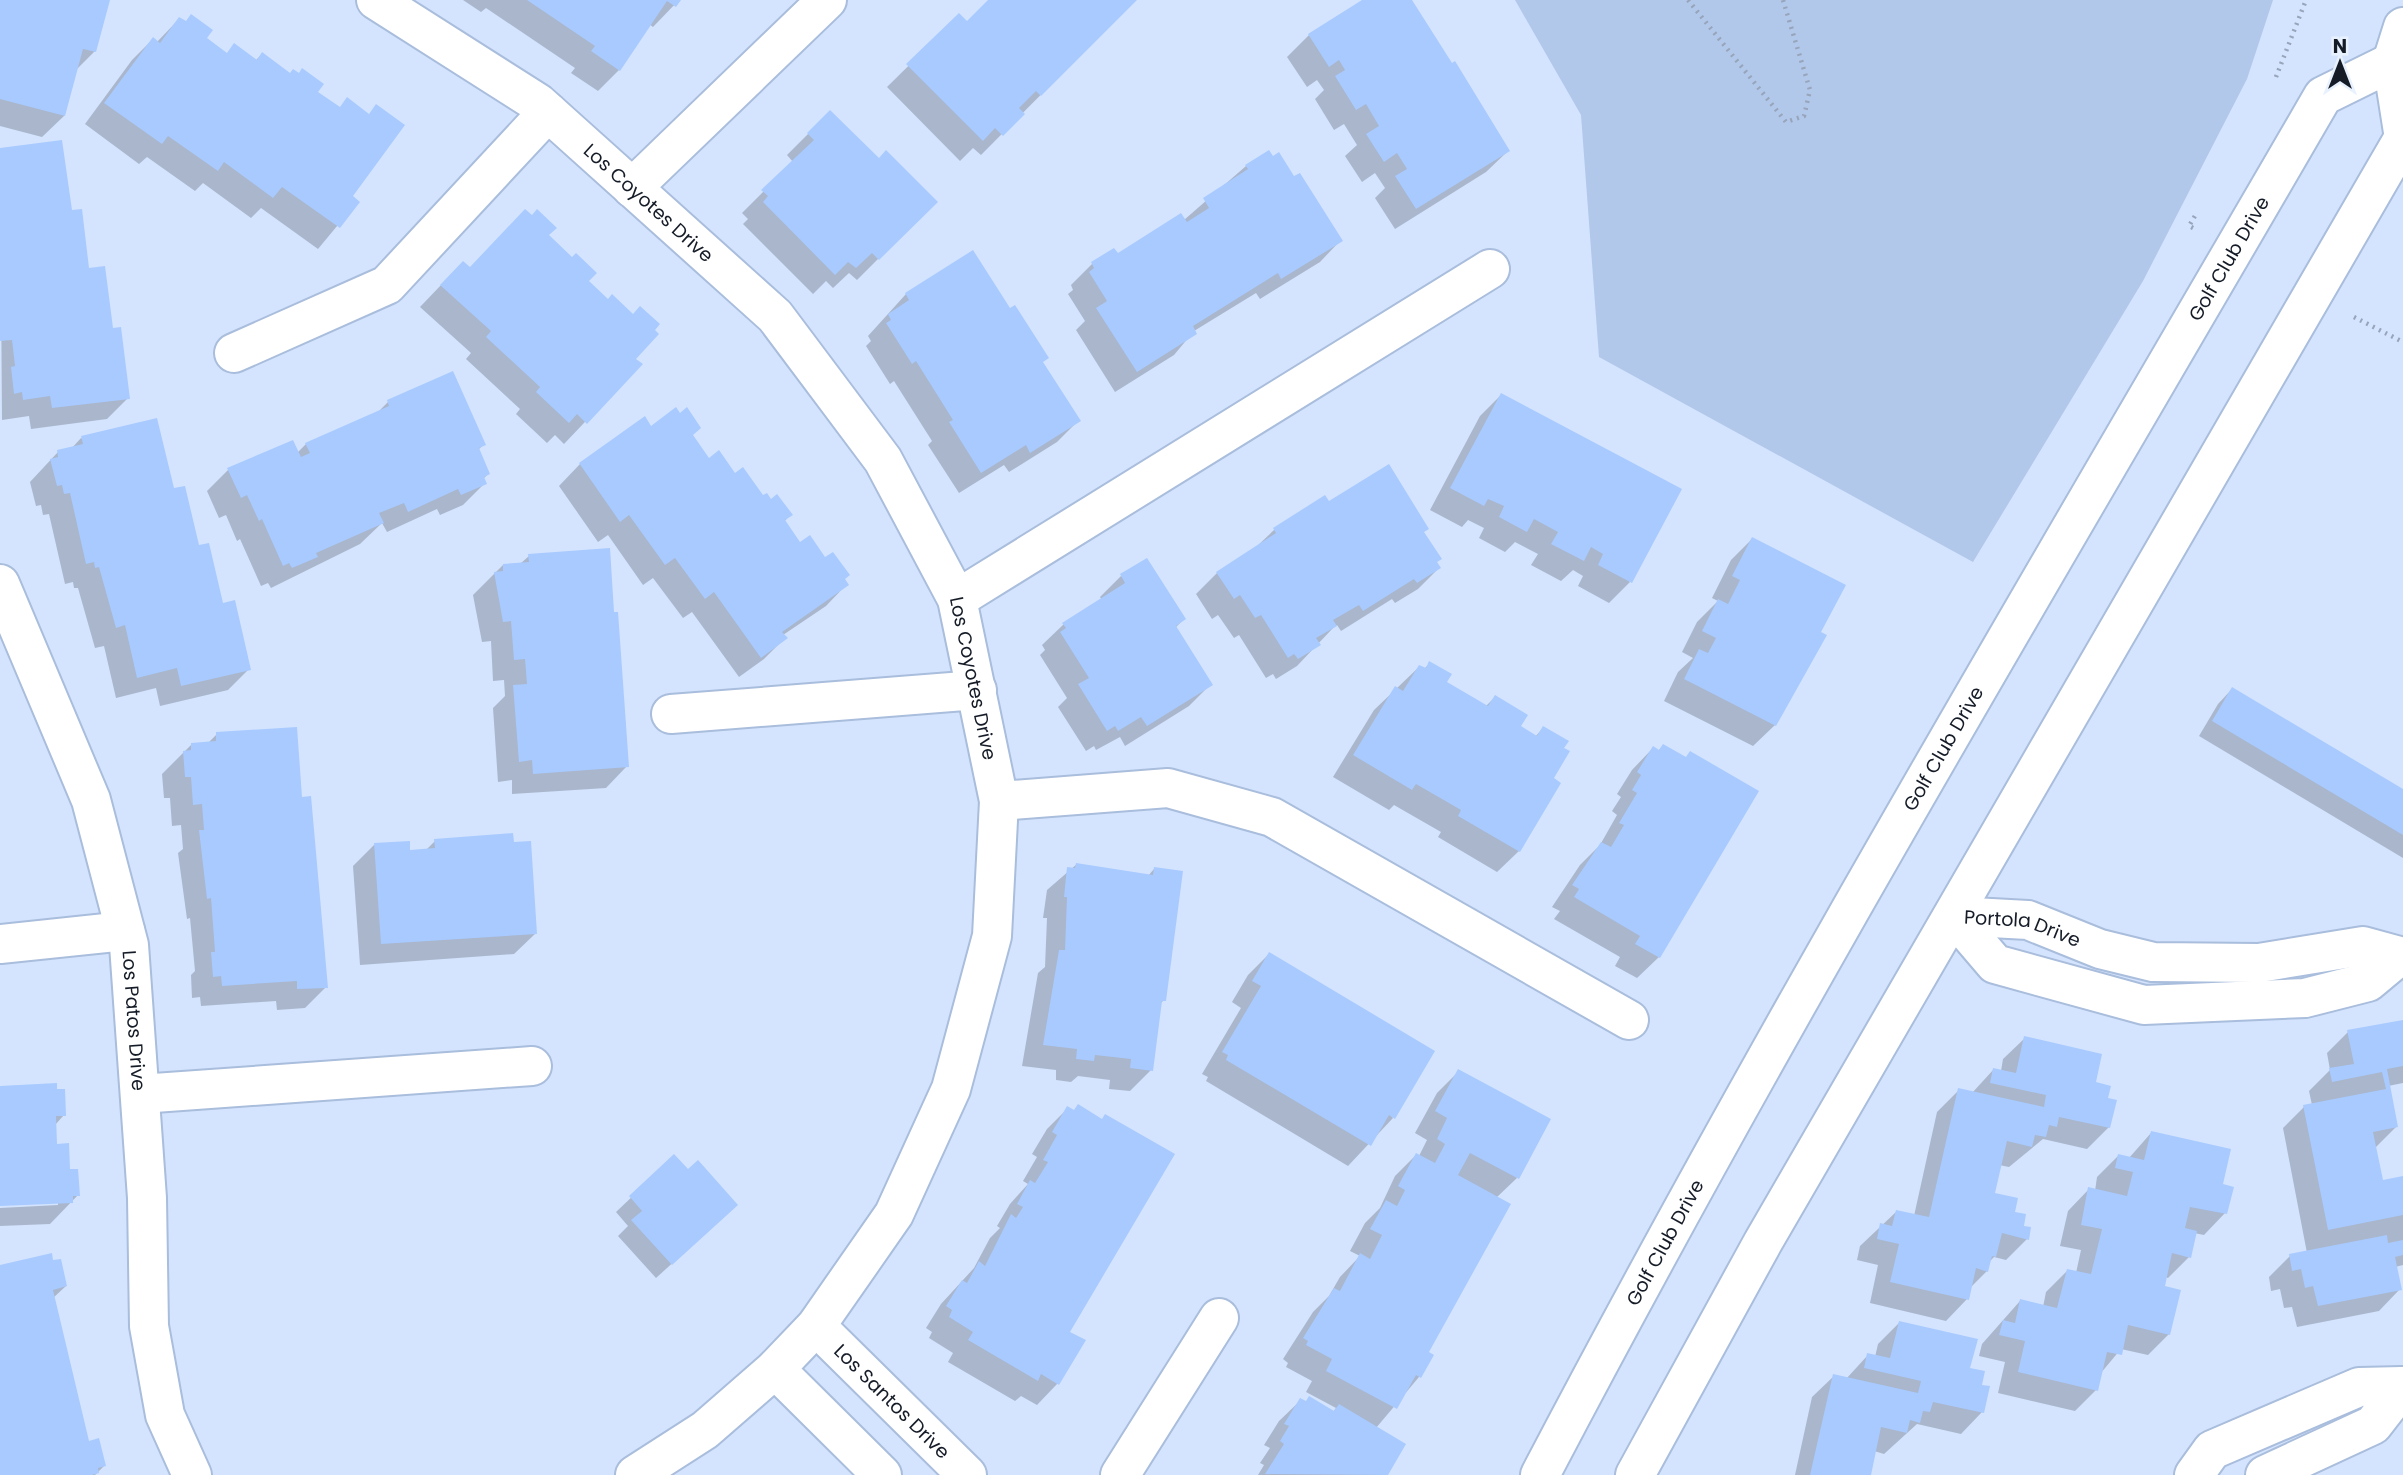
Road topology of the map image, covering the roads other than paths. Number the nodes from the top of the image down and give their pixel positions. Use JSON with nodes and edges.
{"nodes":[{"id":1,"x":376,"y":0,"type":"edge"},
{"id":2,"x":827,"y":0,"type":"edge"},
{"id":3,"x":2397,"y":44,"type":"edge"},
{"id":4,"x":548,"y":112,"type":"junction"},
{"id":5,"x":2403,"y":132,"type":"edge"},
{"id":6,"x":2403,"y":139,"type":"edge"},
{"id":7,"x":632,"y":188,"type":"junction"},
{"id":8,"x":1490,"y":269,"type":"dead end"},
{"id":9,"x":234,"y":353,"type":"dead end"},
{"id":10,"x":0,"y":583,"type":"edge"},
{"id":11,"x":957,"y":598,"type":"junction"},
{"id":12,"x":977,"y":690,"type":"junction"},
{"id":13,"x":671,"y":714,"type":"dead end"},
{"id":14,"x":999,"y":801,"type":"junction"},
{"id":15,"x":1954,"y":916,"type":"junction"},
{"id":16,"x":125,"y":931,"type":"junction"},
{"id":17,"x":0,"y":944,"type":"edge"},
{"id":18,"x":2401,"y":957,"type":"edge"},
{"id":19,"x":1629,"y":1020,"type":"dead end"},
{"id":20,"x":532,"y":1066,"type":"dead end"},
{"id":21,"x":140,"y":1094,"type":"junction"},
{"id":22,"x":1219,"y":1318,"type":"dead end"},
{"id":23,"x":816,"y":1326,"type":"junction"},
{"id":24,"x":775,"y":1369,"type":"junction"},
{"id":25,"x":2403,"y":1386,"type":"edge"},
{"id":26,"x":192,"y":1475,"type":"edge"},
{"id":27,"x":635,"y":1475,"type":"edge"},
{"id":28,"x":882,"y":1475,"type":"edge"},
{"id":29,"x":967,"y":1475,"type":"edge"},
{"id":30,"x":1120,"y":1475,"type":"edge"},
{"id":31,"x":1540,"y":1475,"type":"edge"},
{"id":32,"x":1635,"y":1475,"type":"edge"},
{"id":33,"x":2194,"y":1475,"type":"edge"},
{"id":34,"x":2265,"y":1475,"type":"edge"}],
"edges":[{"from":1,"to":4,"type":"street","name":"Los Coyotes Drive"},
{"from":2,"to":7,"type":"street"},
{"from":3,"to":5,"type":"street","name":"Golf Club Drive"},
{"from":3,"to":31,"type":"street","name":"Golf Club Drive"},
{"from":4,"to":7,"type":"street","name":"Los Coyotes Drive"},
{"from":4,"to":9,"type":"street"},
{"from":6,"to":15,"type":"street"},
{"from":7,"to":11,"type":"street","name":"Los Coyotes Drive"},
{"from":8,"to":11,"type":"street"},
{"from":10,"to":16,"type":"street","name":"Los Patos Drive"},
{"from":11,"to":12,"type":"street","name":"Los Coyotes Drive"},
{"from":12,"to":13,"type":"street"},
{"from":12,"to":14,"type":"street","name":"Los Coyotes Drive"},
{"from":14,"to":19,"type":"street"},
{"from":14,"to":23,"type":"street","name":"Los Coyotes Drive"},
{"from":15,"to":18,"type":"street","name":"Portola Drive"},
{"from":15,"to":18,"type":"street","name":"Portola Drive"},
{"from":15,"to":32,"type":"street"},
{"from":16,"to":17,"type":"street"},
{"from":16,"to":21,"type":"street","name":"Los Patos Drive"},
{"from":20,"to":21,"type":"street"},
{"from":21,"to":26,"type":"street","name":"Los Patos Drive"},
{"from":22,"to":30,"type":"street"},
{"from":23,"to":24,"type":"street","name":"Los Coyotes Drive"},
{"from":23,"to":29,"type":"street","name":"Los Santos Drive"},
{"from":24,"to":27,"type":"street","name":"Los Coyotes Drive"},
{"from":24,"to":28,"type":"street"},
{"from":25,"to":33,"type":"street"},
{"from":25,"to":34,"type":"street"}]}
